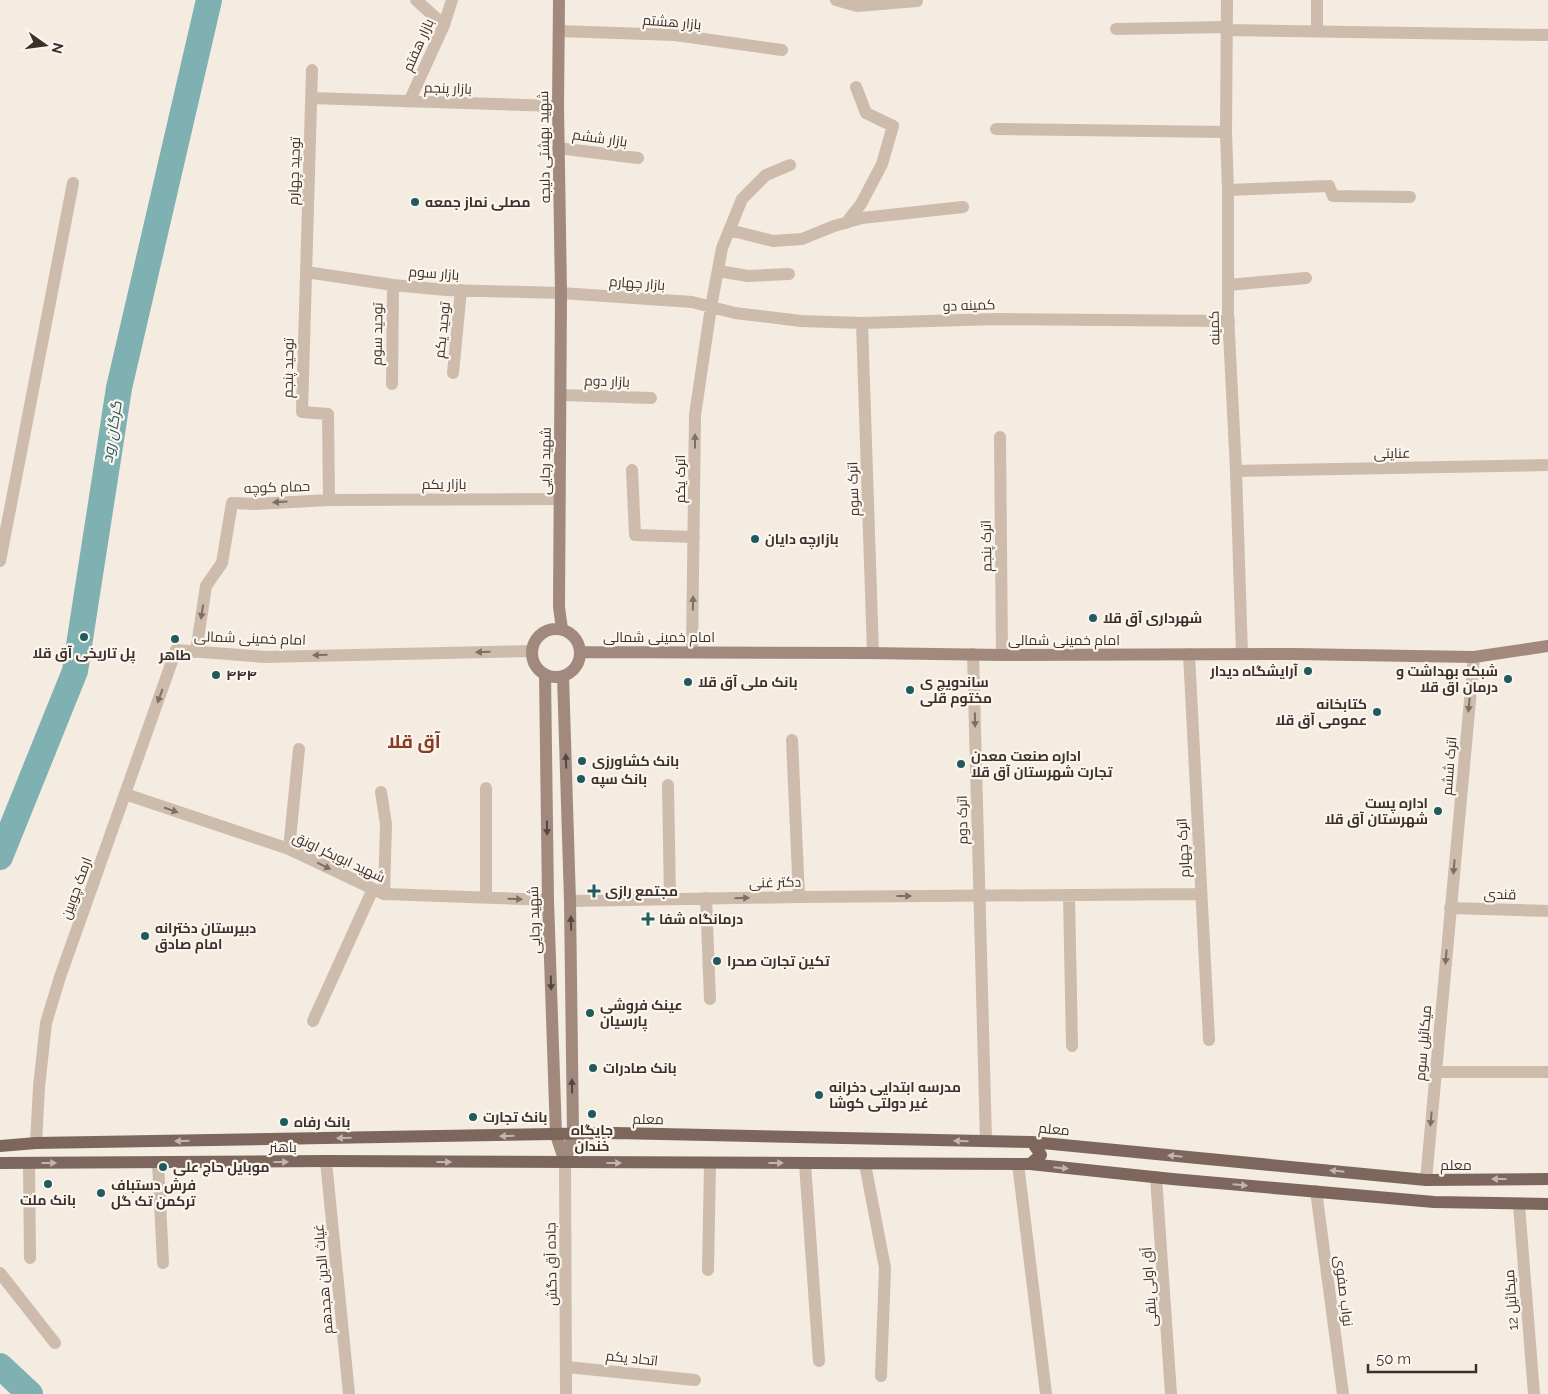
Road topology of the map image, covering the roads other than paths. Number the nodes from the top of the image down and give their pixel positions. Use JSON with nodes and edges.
{"nodes":[{"id":1,"x":416,"y":0,"type":"edge"},
{"id":2,"x":452,"y":0,"type":"edge"},
{"id":3,"x":559,"y":0,"type":"edge"},
{"id":4,"x":836,"y":0,"type":"edge"},
{"id":5,"x":1227,"y":0,"type":"edge"},
{"id":6,"x":1317,"y":0,"type":"edge"},
{"id":7,"x":917,"y":1,"type":"edge"},
{"id":8,"x":444,"y":25,"type":"junction"},
{"id":9,"x":1227,"y":28,"type":"junction"},
{"id":10,"x":1116,"y":29,"type":"dead end"},
{"id":11,"x":559,"y":30,"type":"junction"},
{"id":12,"x":1317,"y":31,"type":"junction"},
{"id":13,"x":1548,"y":34,"type":"edge"},
{"id":14,"x":782,"y":50,"type":"dead end"},
{"id":15,"x":312,"y":70,"type":"dead end"},
{"id":16,"x":856,"y":86,"type":"dead end"},
{"id":17,"x":311,"y":98,"type":"junction"},
{"id":18,"x":409,"y":102,"type":"junction"},
{"id":19,"x":558,"y":106,"type":"junction"},
{"id":20,"x":996,"y":129,"type":"dead end"},
{"id":21,"x":1226,"y":132,"type":"junction"},
{"id":22,"x":558,"y":148,"type":"junction"},
{"id":23,"x":638,"y":158,"type":"dead end"},
{"id":24,"x":790,"y":164,"type":"dead end"},
{"id":25,"x":73,"y":183,"type":"dead end"},
{"id":26,"x":1228,"y":190,"type":"junction"},
{"id":27,"x":1410,"y":197,"type":"dead end"},
{"id":28,"x":963,"y":207,"type":"dead end"},
{"id":29,"x":846,"y":223,"type":"junction"},
{"id":30,"x":729,"y":230,"type":"junction"},
{"id":31,"x":718,"y":271,"type":"junction"},
{"id":32,"x":306,"y":272,"type":"junction"},
{"id":33,"x":789,"y":274,"type":"dead end"},
{"id":34,"x":1306,"y":278,"type":"dead end"},
{"id":35,"x":393,"y":285,"type":"junction"},
{"id":36,"x":1228,"y":285,"type":"junction"},
{"id":37,"x":461,"y":290,"type":"junction"},
{"id":38,"x":561,"y":293,"type":"junction"},
{"id":39,"x":711,"y":307,"type":"junction"},
{"id":40,"x":1228,"y":321,"type":"junction"},
{"id":41,"x":862,"y":323,"type":"junction"},
{"id":42,"x":453,"y":373,"type":"dead end"},
{"id":43,"x":392,"y":384,"type":"dead end"},
{"id":44,"x":561,"y":395,"type":"junction"},
{"id":45,"x":651,"y":398,"type":"dead end"},
{"id":46,"x":1000,"y":437,"type":"dead end"},
{"id":47,"x":1548,"y":465,"type":"edge"},
{"id":48,"x":632,"y":470,"type":"dead end"},
{"id":49,"x":1236,"y":471,"type":"junction"},
{"id":50,"x":559,"y":499,"type":"junction"},
{"id":51,"x":328,"y":500,"type":"junction"},
{"id":52,"x":694,"y":537,"type":"junction"},
{"id":53,"x":0,"y":561,"type":"edge"},
{"id":54,"x":562,"y":629,"type":"junction"},
{"id":55,"x":1548,"y":646,"type":"edge"},
{"id":56,"x":176,"y":650,"type":"joint"},
{"id":57,"x":532,"y":651,"type":"junction"},
{"id":58,"x":196,"y":652,"type":"junction"},
{"id":59,"x":580,"y":652,"type":"junction"},
{"id":60,"x":692,"y":652,"type":"junction"},
{"id":61,"x":873,"y":653,"type":"junction"},
{"id":62,"x":973,"y":654,"type":"junction"},
{"id":63,"x":1189,"y":654,"type":"junction"},
{"id":64,"x":1242,"y":654,"type":"junction"},
{"id":65,"x":1002,"y":655,"type":"junction"},
{"id":66,"x":1474,"y":657,"type":"junction"},
{"id":67,"x":545,"y":674,"type":"junction"},
{"id":68,"x":563,"y":676,"type":"junction"},
{"id":69,"x":792,"y":740,"type":"dead end"},
{"id":70,"x":298,"y":749,"type":"dead end"},
{"id":71,"x":668,"y":785,"type":"dead end"},
{"id":72,"x":486,"y":788,"type":"dead end"},
{"id":73,"x":382,"y":792,"type":"dead end"},
{"id":74,"x":125,"y":794,"type":"junction"},
{"id":75,"x":288,"y":849,"type":"junction"},
{"id":76,"x":378,"y":892,"type":"junction"},
{"id":77,"x":1200,"y":894,"type":"junction"},
{"id":78,"x":1069,"y":895,"type":"junction"},
{"id":79,"x":979,"y":896,"type":"junction"},
{"id":80,"x":799,"y":897,"type":"junction"},
{"id":81,"x":486,"y":898,"type":"junction"},
{"id":82,"x":706,"y":898,"type":"junction"},
{"id":83,"x":670,"y":899,"type":"junction"},
{"id":84,"x":548,"y":900,"type":"junction"},
{"id":85,"x":570,"y":900,"type":"junction"},
{"id":86,"x":1450,"y":908,"type":"junction"},
{"id":87,"x":1548,"y":910,"type":"edge"},
{"id":88,"x":710,"y":999,"type":"dead end"},
{"id":89,"x":313,"y":1021,"type":"dead end"},
{"id":90,"x":1209,"y":1040,"type":"dead end"},
{"id":91,"x":1072,"y":1046,"type":"dead end"},
{"id":92,"x":1435,"y":1072,"type":"junction"},
{"id":93,"x":1548,"y":1072,"type":"edge"},
{"id":94,"x":573,"y":1134,"type":"junction"},
{"id":95,"x":556,"y":1135,"type":"junction"},
{"id":96,"x":986,"y":1141,"type":"junction"},
{"id":97,"x":1032,"y":1142,"type":"junction"},
{"id":98,"x":36,"y":1144,"type":"junction"},
{"id":99,"x":0,"y":1146,"type":"edge"},
{"id":100,"x":326,"y":1161,"type":"junction"},
{"id":101,"x":158,"y":1162,"type":"junction"},
{"id":102,"x":565,"y":1162,"type":"junction"},
{"id":103,"x":0,"y":1163,"type":"edge"},
{"id":104,"x":29,"y":1163,"type":"junction"},
{"id":105,"x":710,"y":1163,"type":"junction"},
{"id":106,"x":805,"y":1164,"type":"junction"},
{"id":107,"x":865,"y":1164,"type":"junction"},
{"id":108,"x":1024,"y":1164,"type":"junction"},
{"id":109,"x":1156,"y":1177,"type":"junction"},
{"id":110,"x":1548,"y":1179,"type":"edge"},
{"id":111,"x":1426,"y":1180,"type":"junction"},
{"id":112,"x":1316,"y":1191,"type":"junction"},
{"id":113,"x":1548,"y":1204,"type":"edge"},
{"id":114,"x":1519,"y":1205,"type":"junction"},
{"id":115,"x":30,"y":1258,"type":"dead end"},
{"id":116,"x":163,"y":1263,"type":"dead end"},
{"id":117,"x":708,"y":1270,"type":"dead end"},
{"id":118,"x":0,"y":1273,"type":"edge"},
{"id":119,"x":55,"y":1343,"type":"dead end"},
{"id":120,"x":819,"y":1361,"type":"dead end"},
{"id":121,"x":566,"y":1367,"type":"junction"},
{"id":122,"x":881,"y":1376,"type":"dead end"},
{"id":123,"x":695,"y":1380,"type":"dead end"},
{"id":124,"x":349,"y":1394,"type":"edge"},
{"id":125,"x":566,"y":1394,"type":"edge"},
{"id":126,"x":1046,"y":1394,"type":"edge"},
{"id":127,"x":1172,"y":1394,"type":"edge"},
{"id":128,"x":1343,"y":1394,"type":"edge"},
{"id":129,"x":1534,"y":1394,"type":"edge"}],
"edges":[{"from":1,"to":8,"type":"street"},
{"from":2,"to":8,"type":"street","name":"بازار هفتم"},
{"from":3,"to":11,"type":"main road","name":"شهید بهشتی دلیجه"},
{"from":4,"to":7,"type":"street"},
{"from":5,"to":9,"type":"street","name":"کمینه"},
{"from":6,"to":12,"type":"street"},
{"from":8,"to":18,"type":"street","name":"بازار هفتم"},
{"from":9,"to":10,"type":"street"},
{"from":9,"to":12,"type":"street"},
{"from":9,"to":21,"type":"street","name":"کمینه"},
{"from":11,"to":14,"type":"street","name":"بازار هشتم"},
{"from":11,"to":19,"type":"main road","name":"شهید بهشتی دلیجه"},
{"from":12,"to":13,"type":"street"},
{"from":15,"to":17,"type":"street","name":"توحید چهارم"},
{"from":16,"to":29,"type":"street"},
{"from":17,"to":18,"type":"street","name":"بازار پنجم"},
{"from":17,"to":32,"type":"street","name":"توحید چهارم"},
{"from":18,"to":19,"type":"street","name":"بازار پنجم"},
{"from":19,"to":22,"type":"main road","name":"شهید بهشتی دلیجه"},
{"from":20,"to":21,"type":"street"},
{"from":21,"to":26,"type":"street","name":"کمینه"},
{"from":22,"to":23,"type":"street","name":"بازار ششم"},
{"from":22,"to":38,"type":"main road","name":"شهید بهشتی دلیجه"},
{"from":24,"to":30,"type":"street","name":"اترک یکم"},
{"from":25,"to":53,"type":"street"},
{"from":26,"to":27,"type":"street"},
{"from":26,"to":36,"type":"street","name":"کمینه"},
{"from":28,"to":29,"type":"street"},
{"from":29,"to":30,"type":"street"},
{"from":30,"to":31,"type":"street","name":"اترک یکم"},
{"from":31,"to":33,"type":"street"},
{"from":31,"to":39,"type":"street","name":"اترک یکم"},
{"from":32,"to":35,"type":"street","name":"بازار سوم"},
{"from":32,"to":51,"type":"street","name":"توحید پنجم"},
{"from":34,"to":36,"type":"street"},
{"from":35,"to":37,"type":"street","name":"بازار سوم"},
{"from":35,"to":43,"type":"street","name":"توحید سوم"},
{"from":36,"to":40,"type":"street","name":"کمینه"},
{"from":37,"to":38,"type":"street","name":"بازار سوم"},
{"from":37,"to":42,"type":"street","name":"توحید یکم"},
{"from":38,"to":39,"type":"street","name":"بازار چهارم"},
{"from":38,"to":44,"type":"main road","name":"شهید رجایی"},
{"from":39,"to":41,"type":"street","name":"کمینه دو"},
{"from":52,"to":39,"type":"street","name":"اترک یکم","one_way":true},
{"from":40,"to":41,"type":"street","name":"کمینه دو"},
{"from":40,"to":49,"type":"street","name":"کمینه"},
{"from":41,"to":61,"type":"street","name":"اترک سوم"},
{"from":44,"to":45,"type":"street","name":"بازار دوم"},
{"from":44,"to":50,"type":"main road","name":"شهید رجایی"},
{"from":46,"to":65,"type":"street","name":"اترک پنجم"},
{"from":47,"to":49,"type":"street","name":"عنایتی"},
{"from":48,"to":52,"type":"street"},
{"from":49,"to":64,"type":"street","name":"کمینه"},
{"from":50,"to":51,"type":"street","name":"بازار یکم"},
{"from":50,"to":54,"type":"main road","name":"شهید رجایی"},
{"from":51,"to":58,"type":"street","name":"حمام کوچه","one_way":true},
{"from":60,"to":52,"type":"street","name":"اترک یکم","one_way":true},
{"from":54,"to":57,"type":"main road"},
{"from":54,"to":59,"type":"main road"},
{"from":55,"to":66,"type":"main road","name":"امام خمینی شمالی"},
{"from":56,"to":58,"type":"street","name":"امام خمینی شمالی"},
{"from":56,"to":74,"type":"street","name":"ارمک چوبین","one_way":true},
{"from":57,"to":58,"type":"street","name":"امام خمینی شمالی","one_way":true},
{"from":57,"to":67,"type":"main road"},
{"from":59,"to":60,"type":"main road","name":"امام خمینی شمالی"},
{"from":59,"to":68,"type":"main road"},
{"from":60,"to":61,"type":"main road","name":"امام خمینی شمالی"},
{"from":61,"to":62,"type":"main road","name":"امام خمینی شمالی"},
{"from":62,"to":65,"type":"main road","name":"امام خمینی شمالی"},
{"from":62,"to":79,"type":"street","name":"اترک دوم","one_way":true},
{"from":63,"to":64,"type":"main road","name":"امام خمینی شمالی"},
{"from":63,"to":65,"type":"main road","name":"امام خمینی شمالی"},
{"from":63,"to":77,"type":"street","name":"اترک چهارم"},
{"from":64,"to":66,"type":"main road","name":"امام خمینی شمالی"},
{"from":66,"to":86,"type":"street","name":"اترک ششم","one_way":true},
{"from":67,"to":68,"type":"main road"},
{"from":67,"to":84,"type":"main road","name":"شهید رجایی","one_way":true},
{"from":85,"to":68,"type":"main road","one_way":true},
{"from":69,"to":80,"type":"street"},
{"from":70,"to":75,"type":"street"},
{"from":71,"to":83,"type":"street"},
{"from":72,"to":81,"type":"street"},
{"from":73,"to":76,"type":"street"},
{"from":74,"to":75,"type":"street","name":"شهید ابوبکر اونق","one_way":true},
{"from":74,"to":98,"type":"street","name":"ارمک چوبین"},
{"from":75,"to":76,"type":"street","name":"شهید ابوبکر اونق","one_way":true},
{"from":76,"to":81,"type":"street","name":"شهید ابوبکر اونق"},
{"from":76,"to":89,"type":"street"},
{"from":77,"to":78,"type":"street","name":"دکتر غنی"},
{"from":77,"to":90,"type":"street","name":"اترک چهارم"},
{"from":78,"to":79,"type":"street","name":"دکتر غنی"},
{"from":78,"to":91,"type":"street"},
{"from":80,"to":79,"type":"street","name":"دکتر غنی","one_way":true},
{"from":79,"to":96,"type":"street","name":"اترک دوم"},
{"from":82,"to":80,"type":"street","name":"دکتر غنی","one_way":true},
{"from":81,"to":84,"type":"street","name":"شهید ابوبکر اونق","one_way":true},
{"from":82,"to":83,"type":"street","name":"دکتر غنی"},
{"from":82,"to":88,"type":"street"},
{"from":83,"to":85,"type":"street","name":"دکتر غنی"},
{"from":84,"to":95,"type":"main road","name":"شهید رجایی","one_way":true},
{"from":94,"to":85,"type":"main road","one_way":true},
{"from":86,"to":87,"type":"street","name":"قندی"},
{"from":86,"to":92,"type":"street","name":"میکائیل سوم","one_way":true},
{"from":92,"to":93,"type":"street"},
{"from":92,"to":111,"type":"street","name":"میکائیل سوم","one_way":true},
{"from":94,"to":95,"type":"main road","name":"معلم"},
{"from":96,"to":94,"type":"main road","name":"معلم","one_way":true},
{"from":94,"to":102,"type":"main road","name":"جاده آق دگش"},
{"from":95,"to":98,"type":"main road","name":"باهنر","one_way":true},
{"from":95,"to":102,"type":"main road","name":"شهید رجایی"},
{"from":96,"to":97,"type":"main road","name":"معلم"},
{"from":97,"to":108,"type":"main road"},
{"from":111,"to":97,"type":"main road","name":"معلم","one_way":true},
{"from":98,"to":99,"type":"main road","name":"باهنر"},
{"from":101,"to":100,"type":"main road","name":"باهنر","one_way":true},
{"from":100,"to":102,"type":"main road","name":"باهنر","one_way":true},
{"from":100,"to":124,"type":"street","name":"غیاث الدین هجدهم"},
{"from":104,"to":101,"type":"main road","name":"باهنر","one_way":true},
{"from":101,"to":116,"type":"street"},
{"from":102,"to":105,"type":"main road","one_way":true},
{"from":102,"to":121,"type":"street","name":"جاده آق دگش"},
{"from":103,"to":104,"type":"main road","name":"باهنر"},
{"from":104,"to":115,"type":"street"},
{"from":105,"to":106,"type":"main road","one_way":true},
{"from":105,"to":117,"type":"street"},
{"from":106,"to":107,"type":"main road"},
{"from":106,"to":120,"type":"street"},
{"from":107,"to":108,"type":"main road"},
{"from":107,"to":122,"type":"street"},
{"from":108,"to":109,"type":"main road","one_way":true},
{"from":108,"to":126,"type":"street"},
{"from":109,"to":112,"type":"main road","one_way":true},
{"from":109,"to":127,"type":"street","name":"آق اولی یلقی"},
{"from":110,"to":111,"type":"main road","name":"معلم","one_way":true},
{"from":112,"to":114,"type":"main road"},
{"from":112,"to":128,"type":"street","name":"نواب صفوی"},
{"from":113,"to":114,"type":"main road"},
{"from":114,"to":129,"type":"street","name":"میکائیل 12"},
{"from":118,"to":119,"type":"street"},
{"from":121,"to":123,"type":"street","name":"اتحاد یکم"},
{"from":121,"to":125,"type":"street","name":"جاده آق دگش"}]}
